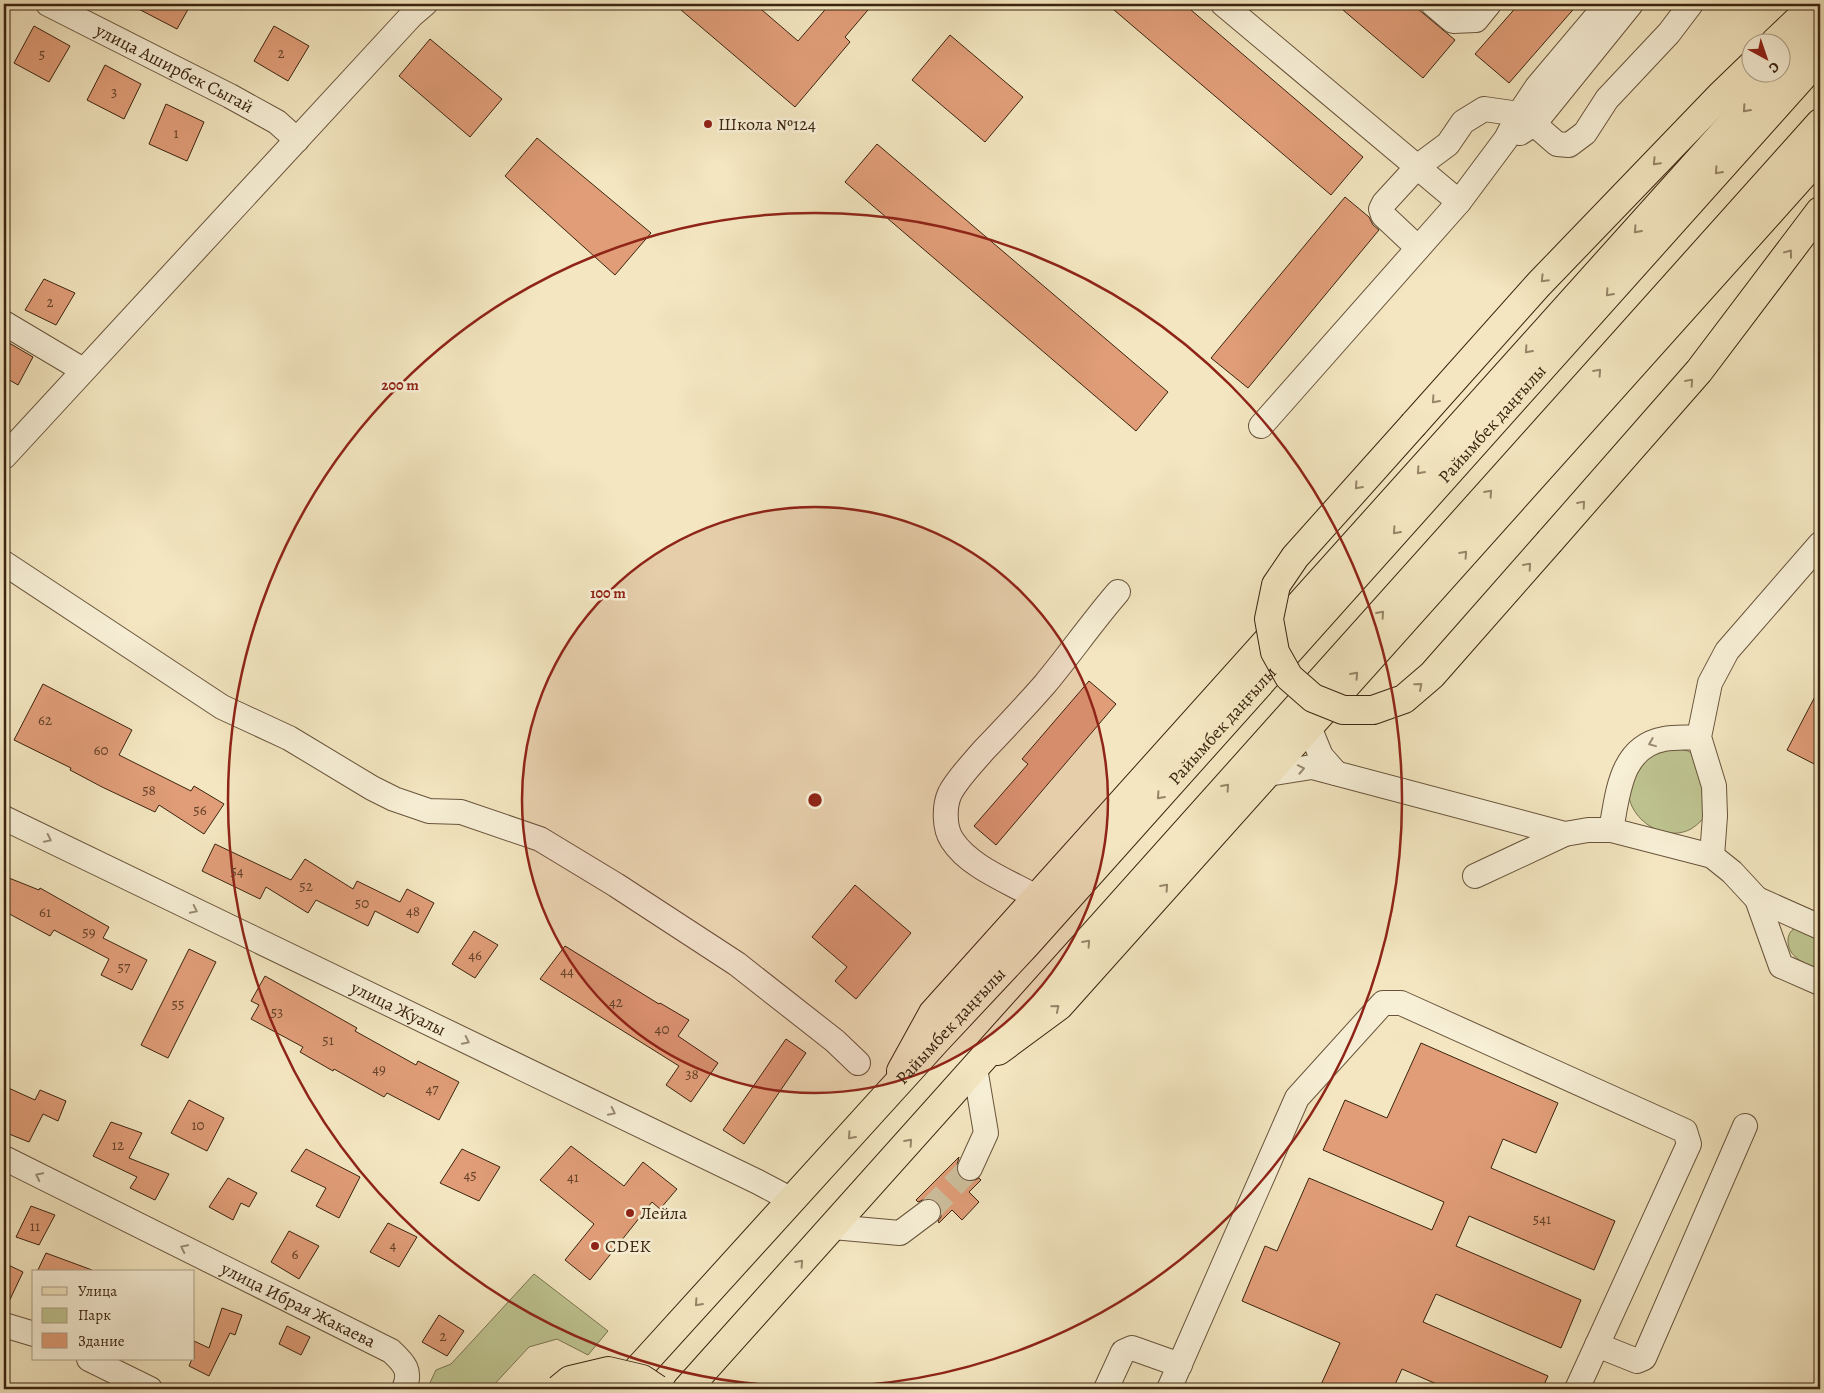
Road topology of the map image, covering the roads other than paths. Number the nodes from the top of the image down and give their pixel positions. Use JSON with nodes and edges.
{"nodes":[{"id":1,"x":48,"y":4,"type":"edge"},
{"id":2,"x":425,"y":4,"type":"edge"},
{"id":3,"x":1223,"y":4,"type":"edge"},
{"id":4,"x":1433,"y":4,"type":"edge"},
{"id":5,"x":1489,"y":4,"type":"edge"},
{"id":6,"x":1607,"y":4,"type":"edge"},
{"id":7,"x":1631,"y":4,"type":"edge"},
{"id":8,"x":1690,"y":4,"type":"edge"},
{"id":9,"x":1815,"y":4,"type":"edge"},
{"id":10,"x":1820,"y":26,"type":"edge"},
{"id":11,"x":1786,"y":32,"type":"edge"},
{"id":12,"x":1820,"y":57,"type":"edge"},
{"id":13,"x":1792,"y":58,"type":"edge"},
{"id":14,"x":1742,"y":75,"type":"edge"},
{"id":15,"x":1769,"y":82,"type":"edge"},
{"id":16,"x":1526,"y":119,"type":"junction"},
{"id":17,"x":1820,"y":123,"type":"edge"},
{"id":18,"x":297,"y":140,"type":"junction"},
{"id":19,"x":1820,"y":156,"type":"edge"},
{"id":20,"x":1417,"y":168,"type":"junction"},
{"id":21,"x":1458,"y":202,"type":"junction"},
{"id":22,"x":1820,"y":211,"type":"edge"},
{"id":23,"x":1418,"y":248,"type":"junction"},
{"id":24,"x":4,"y":323,"type":"edge"},
{"id":25,"x":84,"y":370,"type":"junction"},
{"id":26,"x":1261,"y":426,"type":"dead end"},
{"id":27,"x":4,"y":457,"type":"edge"},
{"id":28,"x":1820,"y":544,"type":"edge"},
{"id":29,"x":4,"y":562,"type":"edge"},
{"id":30,"x":1118,"y":592,"type":"dead end"},
{"id":31,"x":1309,"y":726,"type":"junction"},
{"id":32,"x":1700,"y":737,"type":"junction"},
{"id":33,"x":1336,"y":773,"type":"junction"},
{"id":34,"x":1267,"y":774,"type":"junction"},
{"id":35,"x":4,"y":818,"type":"edge"},
{"id":36,"x":1611,"y":830,"type":"junction"},
{"id":37,"x":1565,"y":834,"type":"junction"},
{"id":38,"x":1712,"y":856,"type":"junction"},
{"id":39,"x":1475,"y":876,"type":"dead end"},
{"id":40,"x":1036,"y":897,"type":"junction"},
{"id":41,"x":1757,"y":899,"type":"junction"},
{"id":42,"x":1820,"y":927,"type":"edge"},
{"id":43,"x":1820,"y":983,"type":"edge"},
{"id":44,"x":858,"y":1063,"type":"dead end"},
{"id":45,"x":975,"y":1068,"type":"junction"},
{"id":46,"x":889,"y":1094,"type":"junction"},
{"id":47,"x":1745,"y":1126,"type":"dead end"},
{"id":48,"x":4,"y":1158,"type":"edge"},
{"id":49,"x":970,"y":1168,"type":"tunnel mouth"},
{"id":50,"x":792,"y":1200,"type":"junction"},
{"id":51,"x":928,"y":1212,"type":"tunnel mouth"},
{"id":52,"x":833,"y":1227,"type":"junction"},
{"id":53,"x":4,"y":1325,"type":"edge"},
{"id":54,"x":32,"y":1333,"type":"edge"},
{"id":55,"x":1597,"y":1345,"type":"junction"},
{"id":56,"x":91,"y":1360,"type":"edge"},
{"id":57,"x":1180,"y":1365,"type":"junction"},
{"id":58,"x":150,"y":1389,"type":"edge"},
{"id":59,"x":404,"y":1389,"type":"edge"},
{"id":60,"x":559,"y":1389,"type":"edge"},
{"id":61,"x":620,"y":1389,"type":"edge"},
{"id":62,"x":657,"y":1389,"type":"edge"},
{"id":63,"x":687,"y":1389,"type":"edge"},
{"id":64,"x":1106,"y":1389,"type":"edge"},
{"id":65,"x":1169,"y":1389,"type":"edge"},
{"id":66,"x":1577,"y":1389,"type":"edge"}],
"edges":[{"from":1,"to":18,"type":"street","name":"улица Аширбек Сыгай"},
{"from":2,"to":18,"type":"street"},
{"from":3,"to":20,"type":"street"},
{"from":4,"to":5,"type":"street"},
{"from":6,"to":16,"type":"street"},
{"from":7,"to":16,"type":"street"},
{"from":8,"to":16,"type":"street"},
{"from":9,"to":11,"type":"main road"},
{"from":10,"to":13,"type":"main road"},
{"from":12,"to":46,"type":"main road","name":"Райымбек даңғылы","one_way":true},
{"from":14,"to":22,"type":"main road","one_way":true,"bridge":true},
{"from":15,"to":40,"type":"main road","one_way":true},
{"from":16,"to":20,"type":"street"},
{"from":16,"to":21,"type":"street"},
{"from":45,"to":17,"type":"main road","one_way":true},
{"from":18,"to":25,"type":"street"},
{"from":31,"to":19,"type":"main road","one_way":true},
{"from":20,"to":21,"type":"street"},
{"from":20,"to":23,"type":"street"},
{"from":21,"to":23,"type":"street"},
{"from":23,"to":26,"type":"street"},
{"from":24,"to":25,"type":"street"},
{"from":25,"to":27,"type":"street"},
{"from":28,"to":32,"type":"street"},
{"from":29,"to":44,"type":"street"},
{"from":30,"to":40,"type":"street"},
{"from":31,"to":33,"type":"street"},
{"from":31,"to":34,"type":"main road"},
{"from":32,"to":36,"type":"street","one_way":true},
{"from":32,"to":38,"type":"street"},
{"from":34,"to":33,"type":"street","one_way":true},
{"from":33,"to":37,"type":"street"},
{"from":45,"to":34,"type":"main road","one_way":true},
{"from":35,"to":50,"type":"street","name":"улица Жуалы","one_way":true},
{"from":36,"to":37,"type":"street"},
{"from":36,"to":38,"type":"street"},
{"from":37,"to":39,"type":"street"},
{"from":38,"to":41,"type":"street"},
{"from":40,"to":46,"type":"main road"},
{"from":41,"to":42,"type":"street"},
{"from":41,"to":43,"type":"street"},
{"from":45,"to":49,"type":"street"},
{"from":52,"to":45,"type":"main road","one_way":true},
{"from":46,"to":50,"type":"main road","name":"Райымбек даңғылы","one_way":true},
{"from":47,"to":55,"type":"street"},
{"from":59,"to":48,"type":"street","name":"улица Ибрая Жакаева","one_way":true},
{"from":50,"to":61,"type":"main road","name":"Райымбек даңғылы","one_way":true},
{"from":51,"to":52,"type":"street"},
{"from":63,"to":52,"type":"main road","one_way":true},
{"from":53,"to":54,"type":"street"},
{"from":55,"to":57,"type":"street"},
{"from":55,"to":66,"type":"street"},
{"from":56,"to":58,"type":"street"},
{"from":57,"to":64,"type":"street"},
{"from":57,"to":65,"type":"street"},
{"from":60,"to":62,"type":"main road","bridge":true}]}
